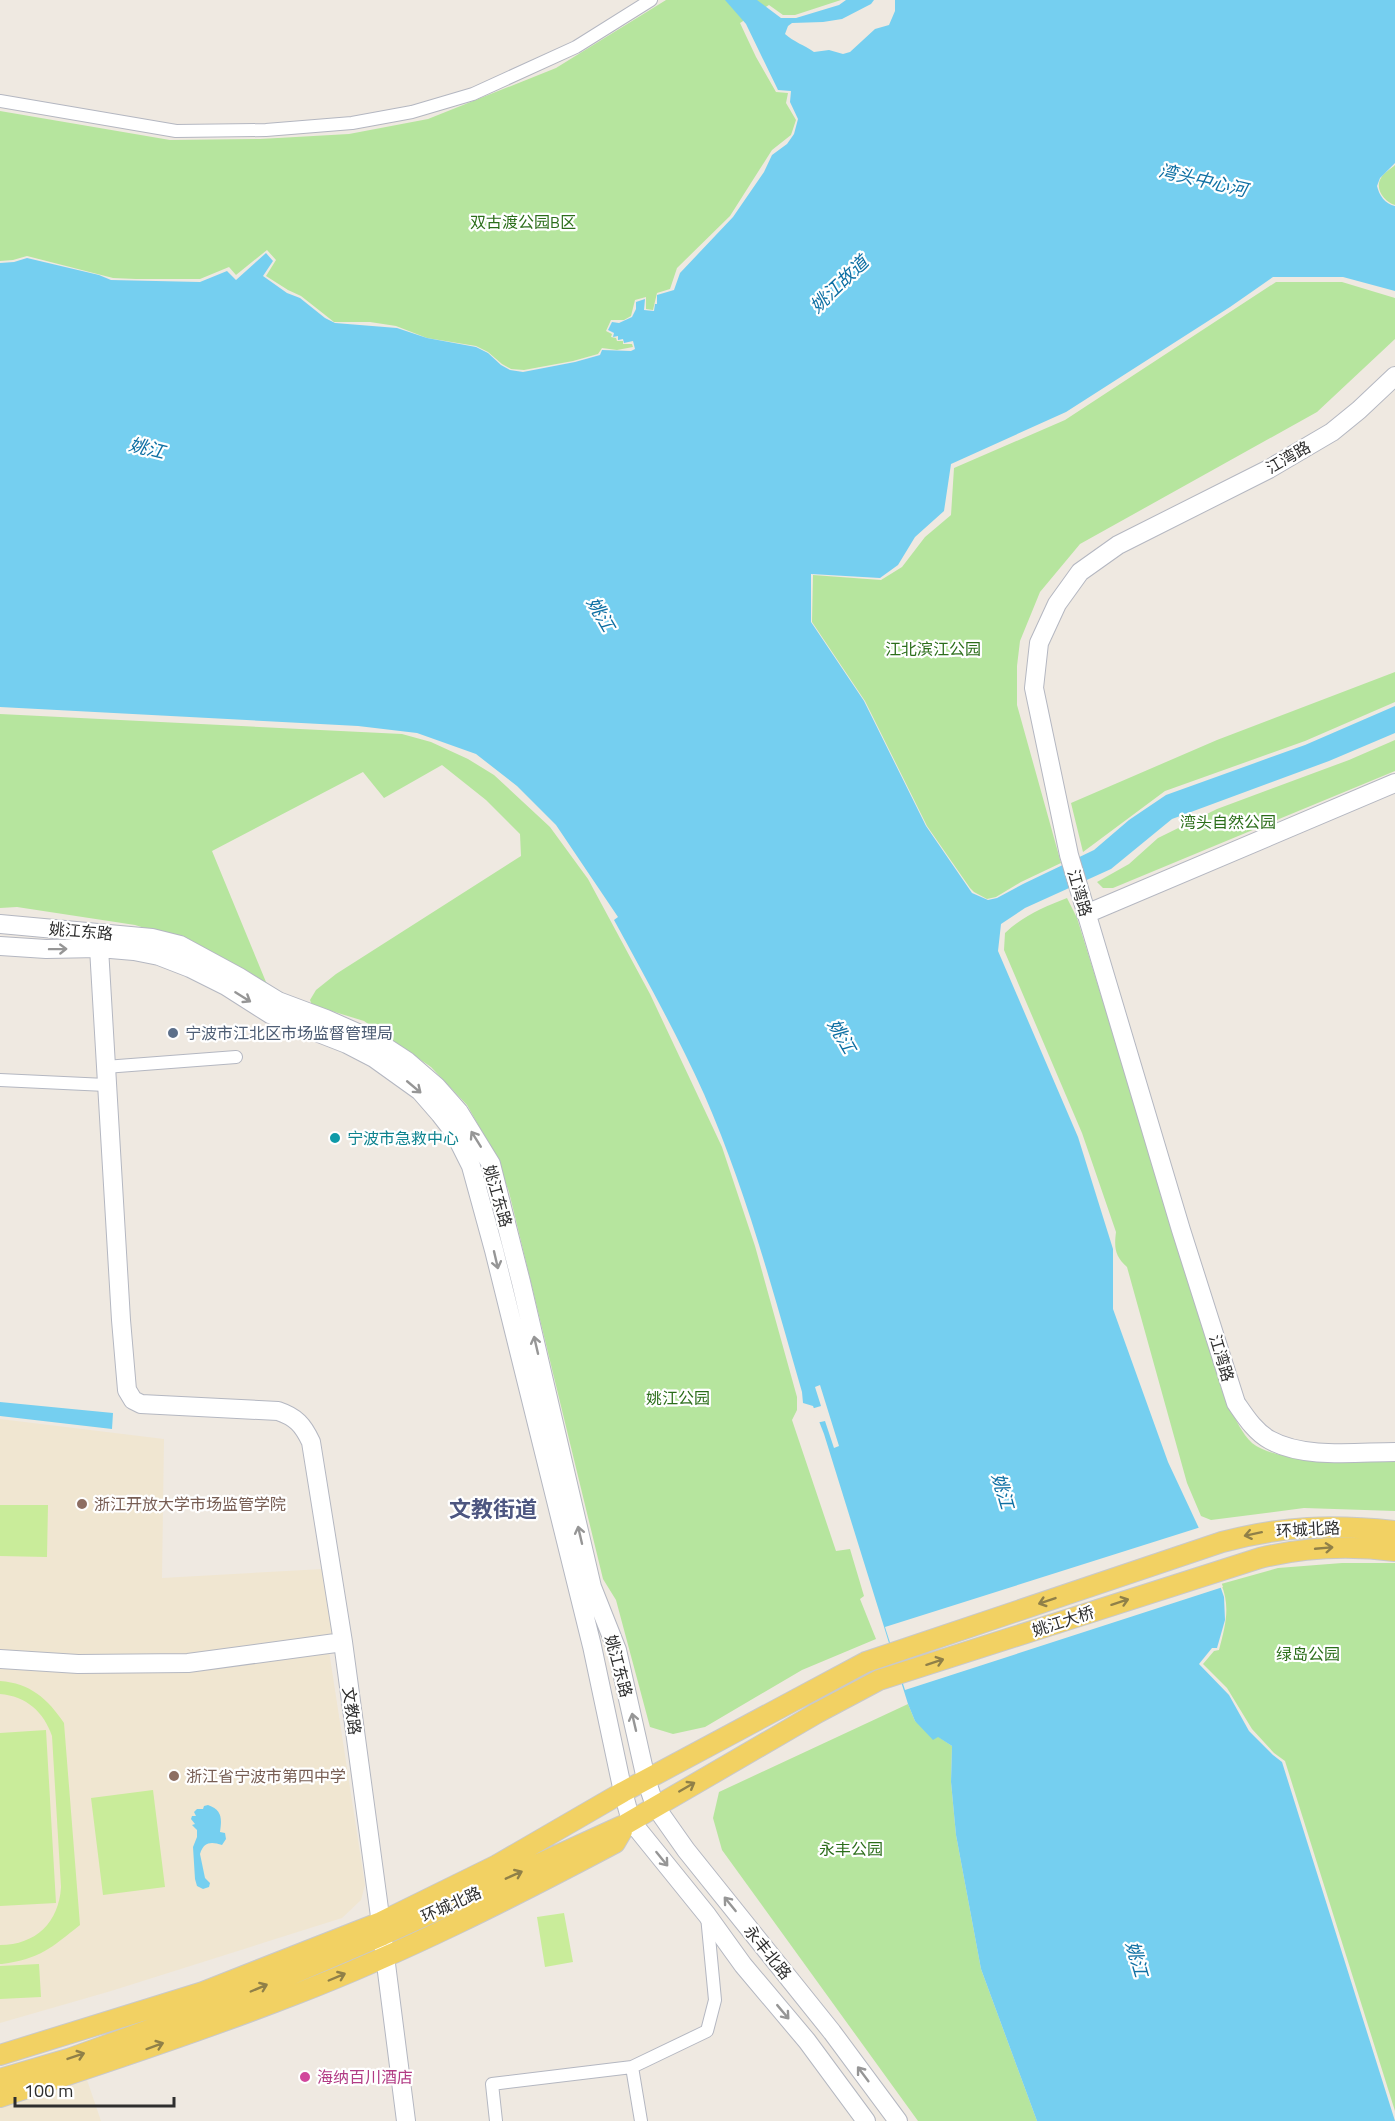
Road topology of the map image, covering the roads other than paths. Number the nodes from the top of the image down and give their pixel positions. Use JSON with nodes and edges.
{"nodes":[{"id":1,"x":651,"y":0,"type":"edge"},
{"id":2,"x":0,"y":101,"type":"edge"},
{"id":3,"x":1395,"y":376,"type":"edge"},
{"id":4,"x":1395,"y":783,"type":"edge"},
{"id":5,"x":1086,"y":914,"type":"junction"},
{"id":6,"x":0,"y":924,"type":"edge"},
{"id":7,"x":0,"y":946,"type":"edge"},
{"id":8,"x":99,"y":948,"type":"junction"},
{"id":9,"x":236,"y":1057,"type":"dead end"},
{"id":10,"x":106,"y":1076,"type":"junction"},
{"id":11,"x":0,"y":1080,"type":"edge"},
{"id":12,"x":1395,"y":1452,"type":"edge"},
{"id":13,"x":1395,"y":1531,"type":"edge"},
{"id":14,"x":1222,"y":1542,"type":"joint"},
{"id":15,"x":1395,"y":1551,"type":"edge"},
{"id":16,"x":1246,"y":1562,"type":"joint"},
{"id":17,"x":343,"y":1642,"type":"junction"},
{"id":18,"x":0,"y":1659,"type":"edge"},
{"id":19,"x":866,"y":1662,"type":"joint"},
{"id":20,"x":879,"y":1680,"type":"joint"},
{"id":21,"x":645,"y":1773,"type":"junction"},
{"id":22,"x":622,"y":1785,"type":"junction"},
{"id":23,"x":655,"y":1806,"type":"junction"},
{"id":24,"x":629,"y":1822,"type":"junction"},
{"id":25,"x":707,"y":1915,"type":"junction"},
{"id":26,"x":381,"y":1922,"type":"junction"},
{"id":27,"x":385,"y":1956,"type":"junction"},
{"id":28,"x":0,"y":2044,"type":"edge"},
{"id":29,"x":0,"y":2055,"type":"edge"},
{"id":30,"x":632,"y":2067,"type":"junction"},
{"id":31,"x":0,"y":2079,"type":"edge"},
{"id":32,"x":0,"y":2097,"type":"edge"},
{"id":33,"x":406,"y":2121,"type":"edge"},
{"id":34,"x":496,"y":2121,"type":"edge"},
{"id":35,"x":641,"y":2121,"type":"edge"},
{"id":36,"x":866,"y":2121,"type":"edge"},
{"id":37,"x":898,"y":2121,"type":"edge"}],
"edges":[{"from":1,"to":2,"type":"street"},
{"from":3,"to":5,"type":"street","name":"江湾路"},
{"from":4,"to":5,"type":"street"},
{"from":5,"to":12,"type":"street","name":"江湾路"},
{"from":21,"to":6,"type":"street","name":"姚江东路","one_way":true},
{"from":7,"to":8,"type":"street","name":"姚江东路","one_way":true},
{"from":8,"to":10,"type":"street","name":"文教路"},
{"from":8,"to":22,"type":"street","name":"姚江东路","one_way":true},
{"from":9,"to":10,"type":"street"},
{"from":10,"to":11,"type":"street"},
{"from":10,"to":17,"type":"street","name":"文教路"},
{"from":13,"to":14,"type":"main road","name":"环城北路","one_way":true},
{"from":14,"to":19,"type":"main road","name":"姚江大桥","one_way":true},
{"from":16,"to":15,"type":"main road","name":"环城北路","one_way":true},
{"from":20,"to":16,"type":"main road","name":"姚江大桥","one_way":true},
{"from":17,"to":18,"type":"street"},
{"from":17,"to":26,"type":"street","name":"文教路"},
{"from":19,"to":21,"type":"main road","name":"环城北路"},
{"from":23,"to":20,"type":"main road","name":"环城北路","one_way":true},
{"from":21,"to":22,"type":"main road","name":"环城北路"},
{"from":21,"to":23,"type":"street","name":"永丰北路"},
{"from":22,"to":24,"type":"street","name":"永丰北路"},
{"from":22,"to":26,"type":"main road","name":"环城北路"},
{"from":23,"to":24,"type":"main road","name":"环城北路"},
{"from":37,"to":23,"type":"street","name":"永丰北路","one_way":true},
{"from":24,"to":25,"type":"street","name":"永丰北路","one_way":true},
{"from":26,"to":24,"type":"main road","name":"环城北路","one_way":true},
{"from":24,"to":27,"type":"main road"},
{"from":25,"to":30,"type":"street"},
{"from":25,"to":36,"type":"street","name":"永丰北路","one_way":true},
{"from":26,"to":27,"type":"street","name":"文教路"},
{"from":26,"to":28,"type":"main road"},
{"from":26,"to":29,"type":"main road","name":"环城北路"},
{"from":31,"to":26,"type":"main road","name":"环城北路","one_way":true},
{"from":32,"to":27,"type":"main road","one_way":true},
{"from":27,"to":33,"type":"street","name":"文教路"},
{"from":30,"to":34,"type":"street"},
{"from":30,"to":35,"type":"street"}]}
